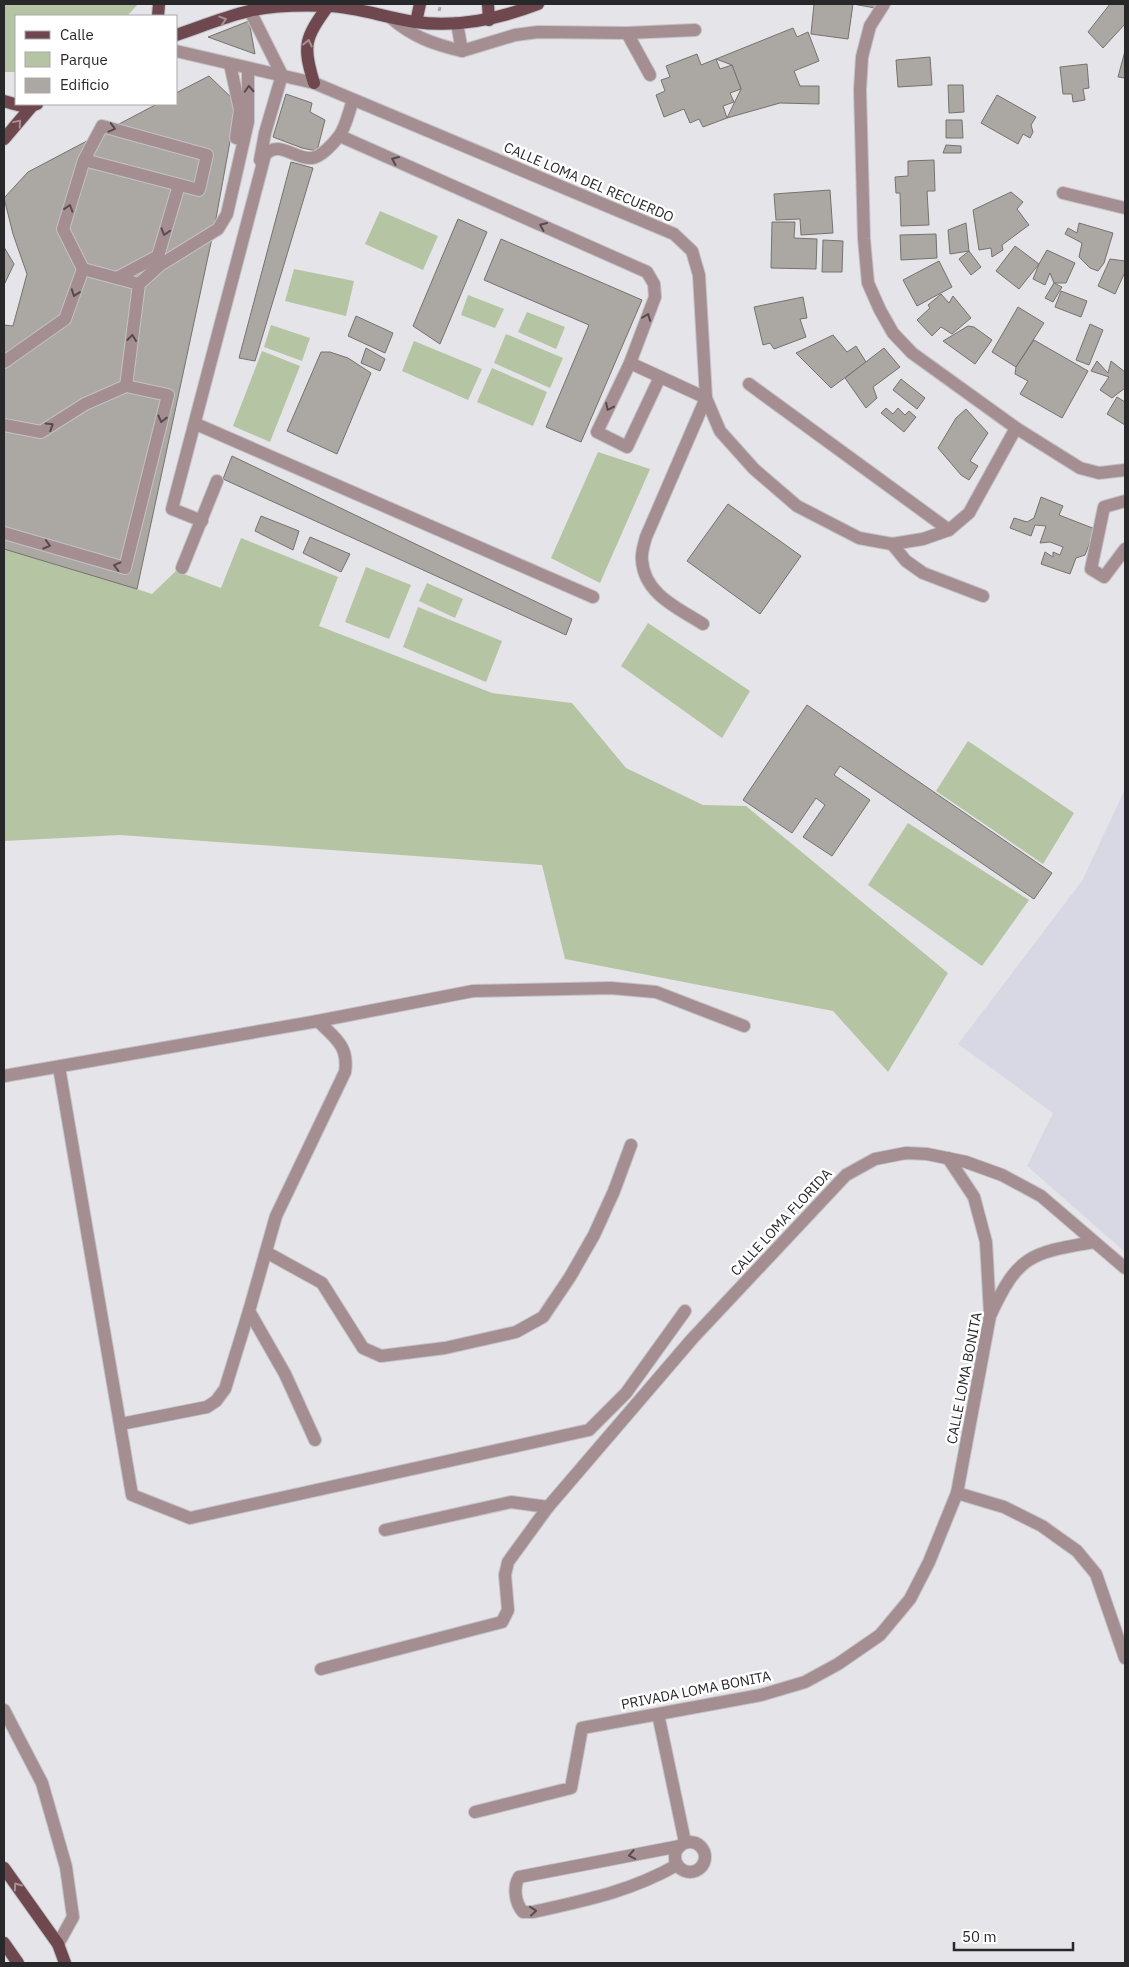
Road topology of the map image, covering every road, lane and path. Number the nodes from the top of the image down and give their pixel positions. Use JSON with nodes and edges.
{"nodes":[{"id":1,"x":420,"y":4,"type":"edge"},
{"id":2,"x":488,"y":4,"type":"edge"},
{"id":3,"x":538,"y":4,"type":"edge"},
{"id":4,"x":884,"y":4,"type":"edge"},
{"id":5,"x":328,"y":6,"type":"junction"},
{"id":6,"x":249,"y":7,"type":"edge"},
{"id":7,"x":373,"y":9,"type":"edge"},
{"id":8,"x":391,"y":18,"type":"junction"},
{"id":9,"x":489,"y":20,"type":"junction"},
{"id":10,"x":416,"y":22,"type":"junction"},
{"id":11,"x":457,"y":23,"type":"junction"},
{"id":12,"x":695,"y":30,"type":"dead end"},
{"id":13,"x":627,"y":33,"type":"junction"},
{"id":14,"x":178,"y":34,"type":"edge"},
{"id":15,"x":178,"y":51,"type":"edge"},
{"id":16,"x":462,"y":51,"type":"junction"},
{"id":17,"x":230,"y":64,"type":"junction"},
{"id":18,"x":248,"y":68,"type":"junction"},
{"id":19,"x":282,"y":75,"type":"junction"},
{"id":20,"x":650,"y":75,"type":"dead end"},
{"id":21,"x":314,"y":84,"type":"junction"},
{"id":22,"x":353,"y":100,"type":"junction"},
{"id":23,"x":17,"y":105,"type":"edge"},
{"id":24,"x":35,"y":105,"type":"edge"},
{"id":25,"x":340,"y":136,"type":"junction"},
{"id":26,"x":4,"y":139,"type":"edge"},
{"id":27,"x":84,"y":160,"type":"junction"},
{"id":28,"x":180,"y":185,"type":"junction"},
{"id":29,"x":1063,"y":193,"type":"dead end"},
{"id":30,"x":1125,"y":208,"type":"edge"},
{"id":31,"x":158,"y":256,"type":"junction"},
{"id":32,"x":84,"y":269,"type":"junction"},
{"id":33,"x":117,"y":278,"type":"junction"},
{"id":34,"x":139,"y":284,"type":"junction"},
{"id":35,"x":216,"y":327,"type":"dead end"},
{"id":36,"x":4,"y":362,"type":"edge"},
{"id":37,"x":630,"y":363,"type":"junction"},
{"id":38,"x":660,"y":377,"type":"junction"},
{"id":39,"x":749,"y":384,"type":"dead end"},
{"id":40,"x":126,"y":386,"type":"junction"},
{"id":41,"x":706,"y":398,"type":"junction"},
{"id":42,"x":196,"y":424,"type":"junction"},
{"id":43,"x":4,"y":425,"type":"edge"},
{"id":44,"x":1016,"y":428,"type":"junction"},
{"id":45,"x":1125,"y":472,"type":"edge"},
{"id":46,"x":217,"y":481,"type":"dead end"},
{"id":47,"x":1125,"y":501,"type":"edge"},
{"id":48,"x":202,"y":521,"type":"junction"},
{"id":49,"x":949,"y":530,"type":"junction"},
{"id":50,"x":4,"y":533,"type":"edge"},
{"id":51,"x":892,"y":544,"type":"junction"},
{"id":52,"x":1125,"y":550,"type":"edge"},
{"id":53,"x":182,"y":568,"type":"dead end"},
{"id":54,"x":984,"y":596,"type":"dead end"},
{"id":55,"x":593,"y":597,"type":"dead end"},
{"id":56,"x":702,"y":624,"type":"dead end"},
{"id":57,"x":318,"y":1021,"type":"junction"},
{"id":58,"x":744,"y":1026,"type":"dead end"},
{"id":59,"x":59,"y":1067,"type":"junction"},
{"id":60,"x":4,"y":1076,"type":"edge"},
{"id":61,"x":630,"y":1145,"type":"dead end"},
{"id":62,"x":948,"y":1158,"type":"junction"},
{"id":63,"x":1094,"y":1242,"type":"junction"},
{"id":64,"x":266,"y":1252,"type":"junction"},
{"id":65,"x":1125,"y":1268,"type":"edge"},
{"id":66,"x":250,"y":1311,"type":"junction"},
{"id":67,"x":685,"y":1311,"type":"dead end"},
{"id":68,"x":990,"y":1316,"type":"junction"},
{"id":69,"x":121,"y":1424,"type":"junction"},
{"id":70,"x":315,"y":1440,"type":"dead end"},
{"id":71,"x":957,"y":1493,"type":"junction"},
{"id":72,"x":548,"y":1506,"type":"junction"},
{"id":73,"x":385,"y":1530,"type":"dead end"},
{"id":74,"x":1125,"y":1658,"type":"edge"},
{"id":75,"x":321,"y":1669,"type":"dead end"},
{"id":76,"x":4,"y":1710,"type":"edge"},
{"id":77,"x":658,"y":1714,"type":"junction"},
{"id":78,"x":474,"y":1812,"type":"dead end"},
{"id":79,"x":682,"y":1844,"type":"junction"},
{"id":80,"x":677,"y":1865,"type":"junction"},
{"id":81,"x":4,"y":1868,"type":"edge"},
{"id":82,"x":58,"y":1944,"type":"junction"},
{"id":83,"x":5,"y":1947,"type":"edge"},
{"id":84,"x":18,"y":1963,"type":"edge"},
{"id":85,"x":65,"y":1963,"type":"edge"}],
"edges":[{"from":1,"to":10,"type":"main road"},
{"from":2,"to":9,"type":"main road"},
{"from":3,"to":9,"type":"main road"},
{"from":4,"to":44,"type":"street"},
{"from":5,"to":6,"type":"main road"},
{"from":5,"to":7,"type":"main road"},
{"from":21,"to":5,"type":"main road","one_way":true},
{"from":14,"to":6,"type":"main road","one_way":true},
{"from":6,"to":19,"type":"street"},
{"from":7,"to":8,"type":"main road"},
{"from":8,"to":10,"type":"main road"},
{"from":8,"to":16,"type":"street"},
{"from":9,"to":11,"type":"main road"},
{"from":10,"to":11,"type":"main road"},
{"from":11,"to":16,"type":"street"},
{"from":12,"to":13,"type":"street"},
{"from":13,"to":16,"type":"street"},
{"from":13,"to":20,"type":"street"},
{"from":15,"to":17,"type":"street","name":"CALLE LOMA DEL RECUERDO"},
{"from":17,"to":18,"type":"street","name":"CALLE LOMA DEL RECUERDO"},
{"from":17,"to":31,"type":"street"},
{"from":18,"to":19,"type":"street","name":"CALLE LOMA DEL RECUERDO"},
{"from":34,"to":18,"type":"street","one_way":true},
{"from":19,"to":21,"type":"street","name":"CALLE LOMA DEL RECUERDO"},
{"from":19,"to":35,"type":"street"},
{"from":21,"to":22,"type":"street","name":"CALLE LOMA DEL RECUERDO"},
{"from":22,"to":25,"type":"street"},
{"from":22,"to":41,"type":"street","name":"CALLE LOMA DEL RECUERDO"},
{"from":23,"to":24,"type":"main road"},
{"from":26,"to":24,"type":"main road","one_way":true},
{"from":37,"to":25,"type":"street","one_way":true},
{"from":25,"to":42,"type":"street"},
{"from":27,"to":28,"type":"street"},
{"from":27,"to":28,"type":"street","one_way":true},
{"from":32,"to":27,"type":"street","one_way":true},
{"from":28,"to":31,"type":"street","one_way":true},
{"from":29,"to":30,"type":"street"},
{"from":31,"to":33,"type":"street"},
{"from":32,"to":33,"type":"street"},
{"from":32,"to":36,"type":"street","one_way":true},
{"from":33,"to":34,"type":"street"},
{"from":40,"to":34,"type":"street","one_way":true},
{"from":37,"to":38,"type":"street"},
{"from":37,"to":38,"type":"street","one_way":true},
{"from":38,"to":41,"type":"street"},
{"from":39,"to":49,"type":"street"},
{"from":43,"to":40,"type":"street","one_way":true},
{"from":40,"to":50,"type":"street"},
{"from":41,"to":51,"type":"street","name":"CALLE LOMA DEL RECUERDO"},
{"from":41,"to":56,"type":"street"},
{"from":42,"to":48,"type":"street"},
{"from":42,"to":55,"type":"street"},
{"from":44,"to":45,"type":"street"},
{"from":44,"to":49,"type":"street","name":"CALLE LOMA DEL RECUERDO"},
{"from":46,"to":48,"type":"street"},
{"from":47,"to":52,"type":"street"},
{"from":48,"to":53,"type":"street"},
{"from":49,"to":51,"type":"street","name":"CALLE LOMA DEL RECUERDO"},
{"from":51,"to":54,"type":"street"},
{"from":57,"to":58,"type":"street"},
{"from":57,"to":59,"type":"street"},
{"from":57,"to":64,"type":"street"},
{"from":59,"to":60,"type":"street"},
{"from":59,"to":69,"type":"street"},
{"from":61,"to":64,"type":"street"},
{"from":62,"to":63,"type":"street","name":"CALLE LOMA FLORIDA"},
{"from":62,"to":68,"type":"street"},
{"from":62,"to":72,"type":"street","name":"CALLE LOMA FLORIDA"},
{"from":63,"to":65,"type":"street","name":"CALLE LOMA FLORIDA"},
{"from":63,"to":68,"type":"street","name":"CALLE LOMA BONITA"},
{"from":64,"to":66,"type":"street"},
{"from":66,"to":69,"type":"street"},
{"from":66,"to":70,"type":"street"},
{"from":67,"to":69,"type":"street"},
{"from":68,"to":71,"type":"street","name":"CALLE LOMA BONITA"},
{"from":71,"to":74,"type":"street"},
{"from":71,"to":77,"type":"street","name":"PRIVADA LOMA BONITA"},
{"from":72,"to":73,"type":"street"},
{"from":72,"to":75,"type":"street","name":"CALLE LOMA FLORIDA"},
{"from":76,"to":82,"type":"street"},
{"from":77,"to":78,"type":"street","name":"PRIVADA LOMA BONITA"},
{"from":77,"to":79,"type":"street"},
{"from":79,"to":80,"type":"street"},
{"from":79,"to":80,"type":"street"},
{"from":79,"to":80,"type":"street","one_way":true},
{"from":82,"to":81,"type":"main road","one_way":true},
{"from":82,"to":85,"type":"main road"},
{"from":83,"to":84,"type":"main road"}]}
